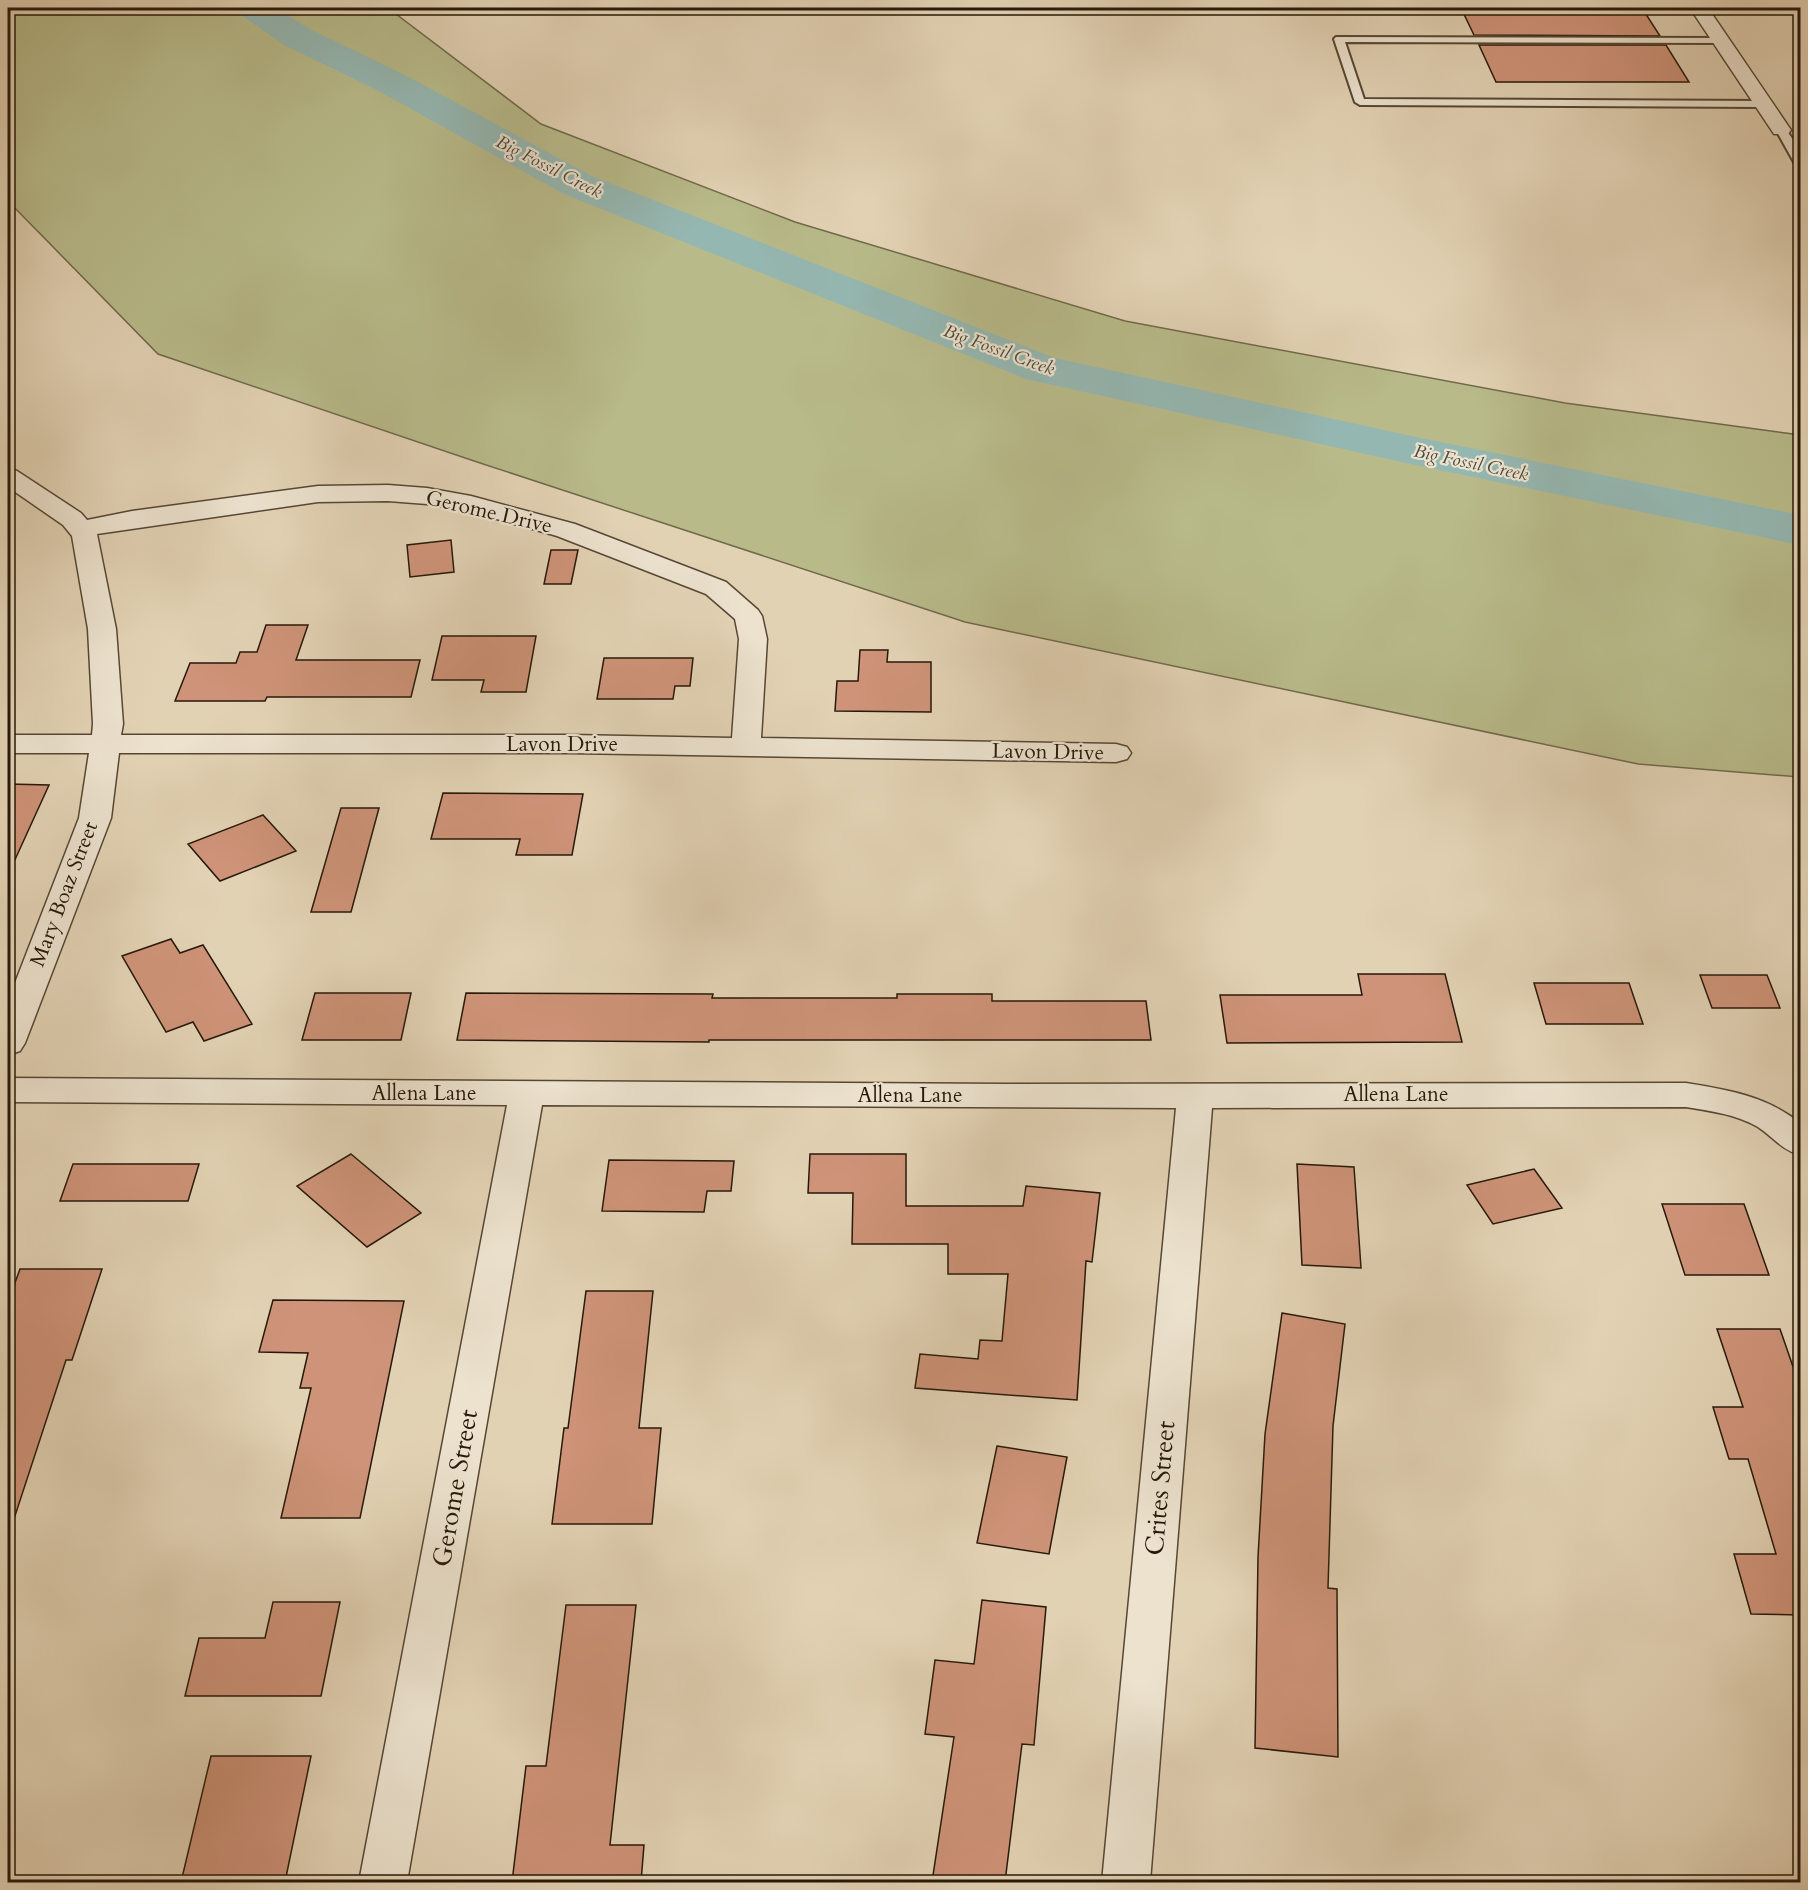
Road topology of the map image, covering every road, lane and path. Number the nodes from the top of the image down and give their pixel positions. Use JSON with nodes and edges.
{"nodes":[{"id":1,"x":1699,"y":8,"type":"edge"},
{"id":2,"x":1722,"y":41,"type":"junction"},
{"id":3,"x":1764,"y":104,"type":"junction"},
{"id":4,"x":1781,"y":130,"type":"joint"},
{"id":5,"x":1796,"y":149,"type":"edge"},
{"id":6,"x":1800,"y":164,"type":"edge"},
{"id":7,"x":8,"y":476,"type":"edge"},
{"id":8,"x":80,"y":529,"type":"junction"},
{"id":9,"x":8,"y":744,"type":"edge"},
{"id":10,"x":105,"y":744,"type":"junction"},
{"id":11,"x":746,"y":747,"type":"junction"},
{"id":12,"x":1116,"y":753,"type":"dead end"},
{"id":13,"x":8,"y":1043,"type":"edge"},
{"id":14,"x":8,"y":1090,"type":"edge"},
{"id":15,"x":527,"y":1093,"type":"junction"},
{"id":16,"x":1195,"y":1094,"type":"junction"},
{"id":17,"x":1800,"y":1142,"type":"edge"},
{"id":18,"x":383,"y":1882,"type":"edge"},
{"id":19,"x":1126,"y":1882,"type":"edge"}],
"edges":[{"from":1,"to":2,"type":"street"},
{"from":2,"to":3,"type":"street"},
{"from":2,"to":3,"type":"lane"},
{"from":3,"to":4,"type":"street"},
{"from":4,"to":5,"type":"lane"},
{"from":5,"to":6,"type":"lane"},
{"from":7,"to":8,"type":"street"},
{"from":8,"to":10,"type":"street","name":"Mary Boaz Street"},
{"from":8,"to":11,"type":"street","name":"Gerome Drive"},
{"from":9,"to":10,"type":"street","name":"Lavon Drive"},
{"from":10,"to":11,"type":"street","name":"Lavon Drive"},
{"from":10,"to":13,"type":"street","name":"Mary Boaz Street"},
{"from":11,"to":12,"type":"street","name":"Lavon Drive"},
{"from":14,"to":15,"type":"street","name":"Allena Lane"},
{"from":15,"to":16,"type":"street","name":"Allena Lane"},
{"from":15,"to":18,"type":"street","name":"Gerome Street"},
{"from":16,"to":17,"type":"street","name":"Allena Lane"},
{"from":16,"to":19,"type":"street","name":"Crites Street"}]}
